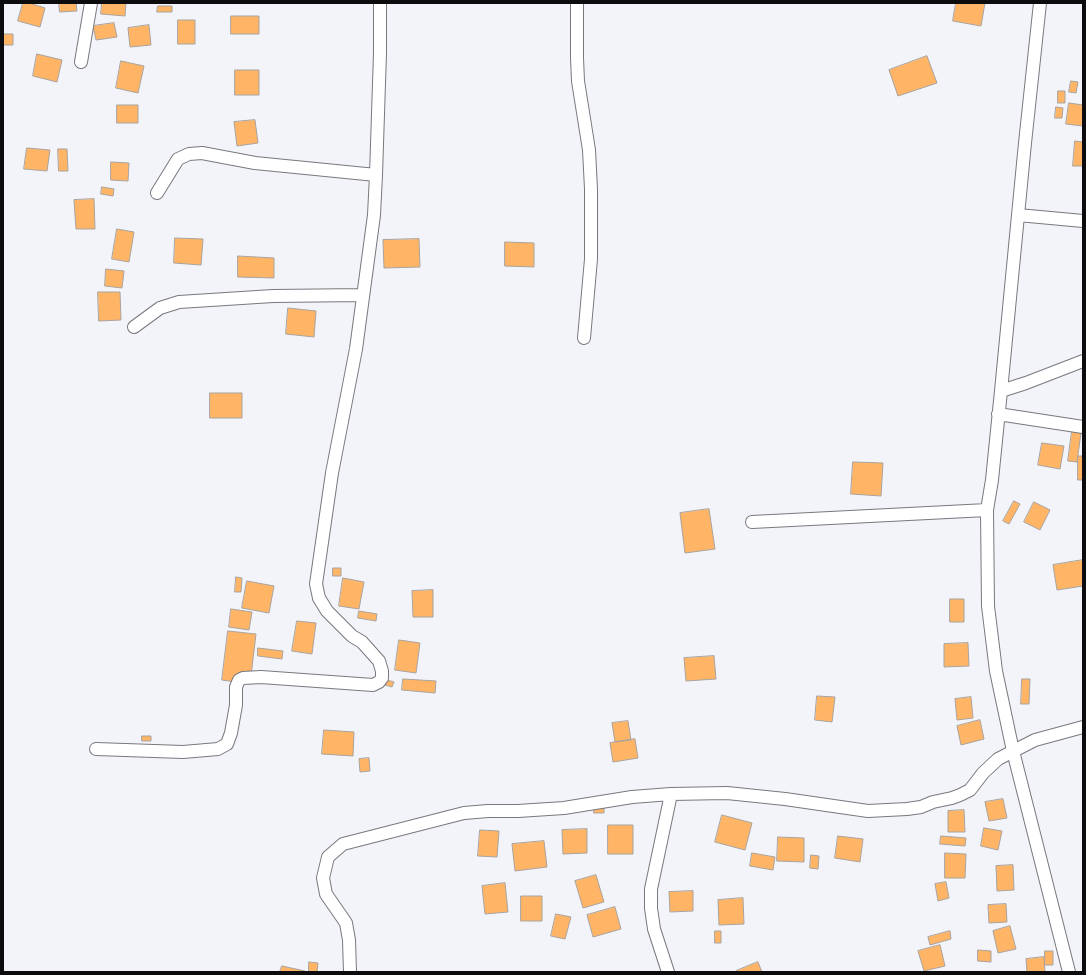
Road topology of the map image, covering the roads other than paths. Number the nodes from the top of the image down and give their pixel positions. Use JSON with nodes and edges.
{"nodes":[{"id":1,"x":91,"y":3,"type":"edge"},
{"id":2,"x":380,"y":3,"type":"edge"},
{"id":3,"x":577,"y":3,"type":"edge"},
{"id":4,"x":1040,"y":3,"type":"edge"},
{"id":5,"x":81,"y":62,"type":"dead end"},
{"id":6,"x":376,"y":175,"type":"junction"},
{"id":7,"x":157,"y":193,"type":"dead end"},
{"id":8,"x":1018,"y":215,"type":"junction"},
{"id":9,"x":1083,"y":221,"type":"edge"},
{"id":10,"x":363,"y":295,"type":"junction"},
{"id":11,"x":134,"y":327,"type":"dead end"},
{"id":12,"x":584,"y":338,"type":"dead end"},
{"id":13,"x":1083,"y":361,"type":"edge"},
{"id":14,"x":1001,"y":391,"type":"junction"},
{"id":15,"x":998,"y":414,"type":"junction"},
{"id":16,"x":1083,"y":427,"type":"edge"},
{"id":17,"x":987,"y":510,"type":"junction"},
{"id":18,"x":752,"y":522,"type":"dead end"},
{"id":19,"x":1083,"y":727,"type":"edge"},
{"id":20,"x":96,"y":749,"type":"dead end"},
{"id":21,"x":1013,"y":751,"type":"junction"},
{"id":22,"x":671,"y":794,"type":"junction"},
{"id":23,"x":350,"y":972,"type":"edge"},
{"id":24,"x":668,"y":972,"type":"edge"},
{"id":25,"x":1069,"y":972,"type":"edge"}],
"edges":[{"from":1,"to":5,"type":"street"},
{"from":2,"to":6,"type":"street"},
{"from":3,"to":12,"type":"street"},
{"from":4,"to":8,"type":"street"},
{"from":6,"to":7,"type":"street"},
{"from":6,"to":10,"type":"street"},
{"from":8,"to":9,"type":"street"},
{"from":8,"to":14,"type":"street"},
{"from":10,"to":11,"type":"street"},
{"from":10,"to":20,"type":"street"},
{"from":13,"to":14,"type":"street"},
{"from":14,"to":15,"type":"street"},
{"from":15,"to":16,"type":"street"},
{"from":15,"to":17,"type":"street"},
{"from":17,"to":18,"type":"street"},
{"from":17,"to":21,"type":"street"},
{"from":19,"to":21,"type":"street"},
{"from":21,"to":22,"type":"street"},
{"from":21,"to":25,"type":"street"},
{"from":22,"to":23,"type":"street"},
{"from":22,"to":24,"type":"street"}]}
